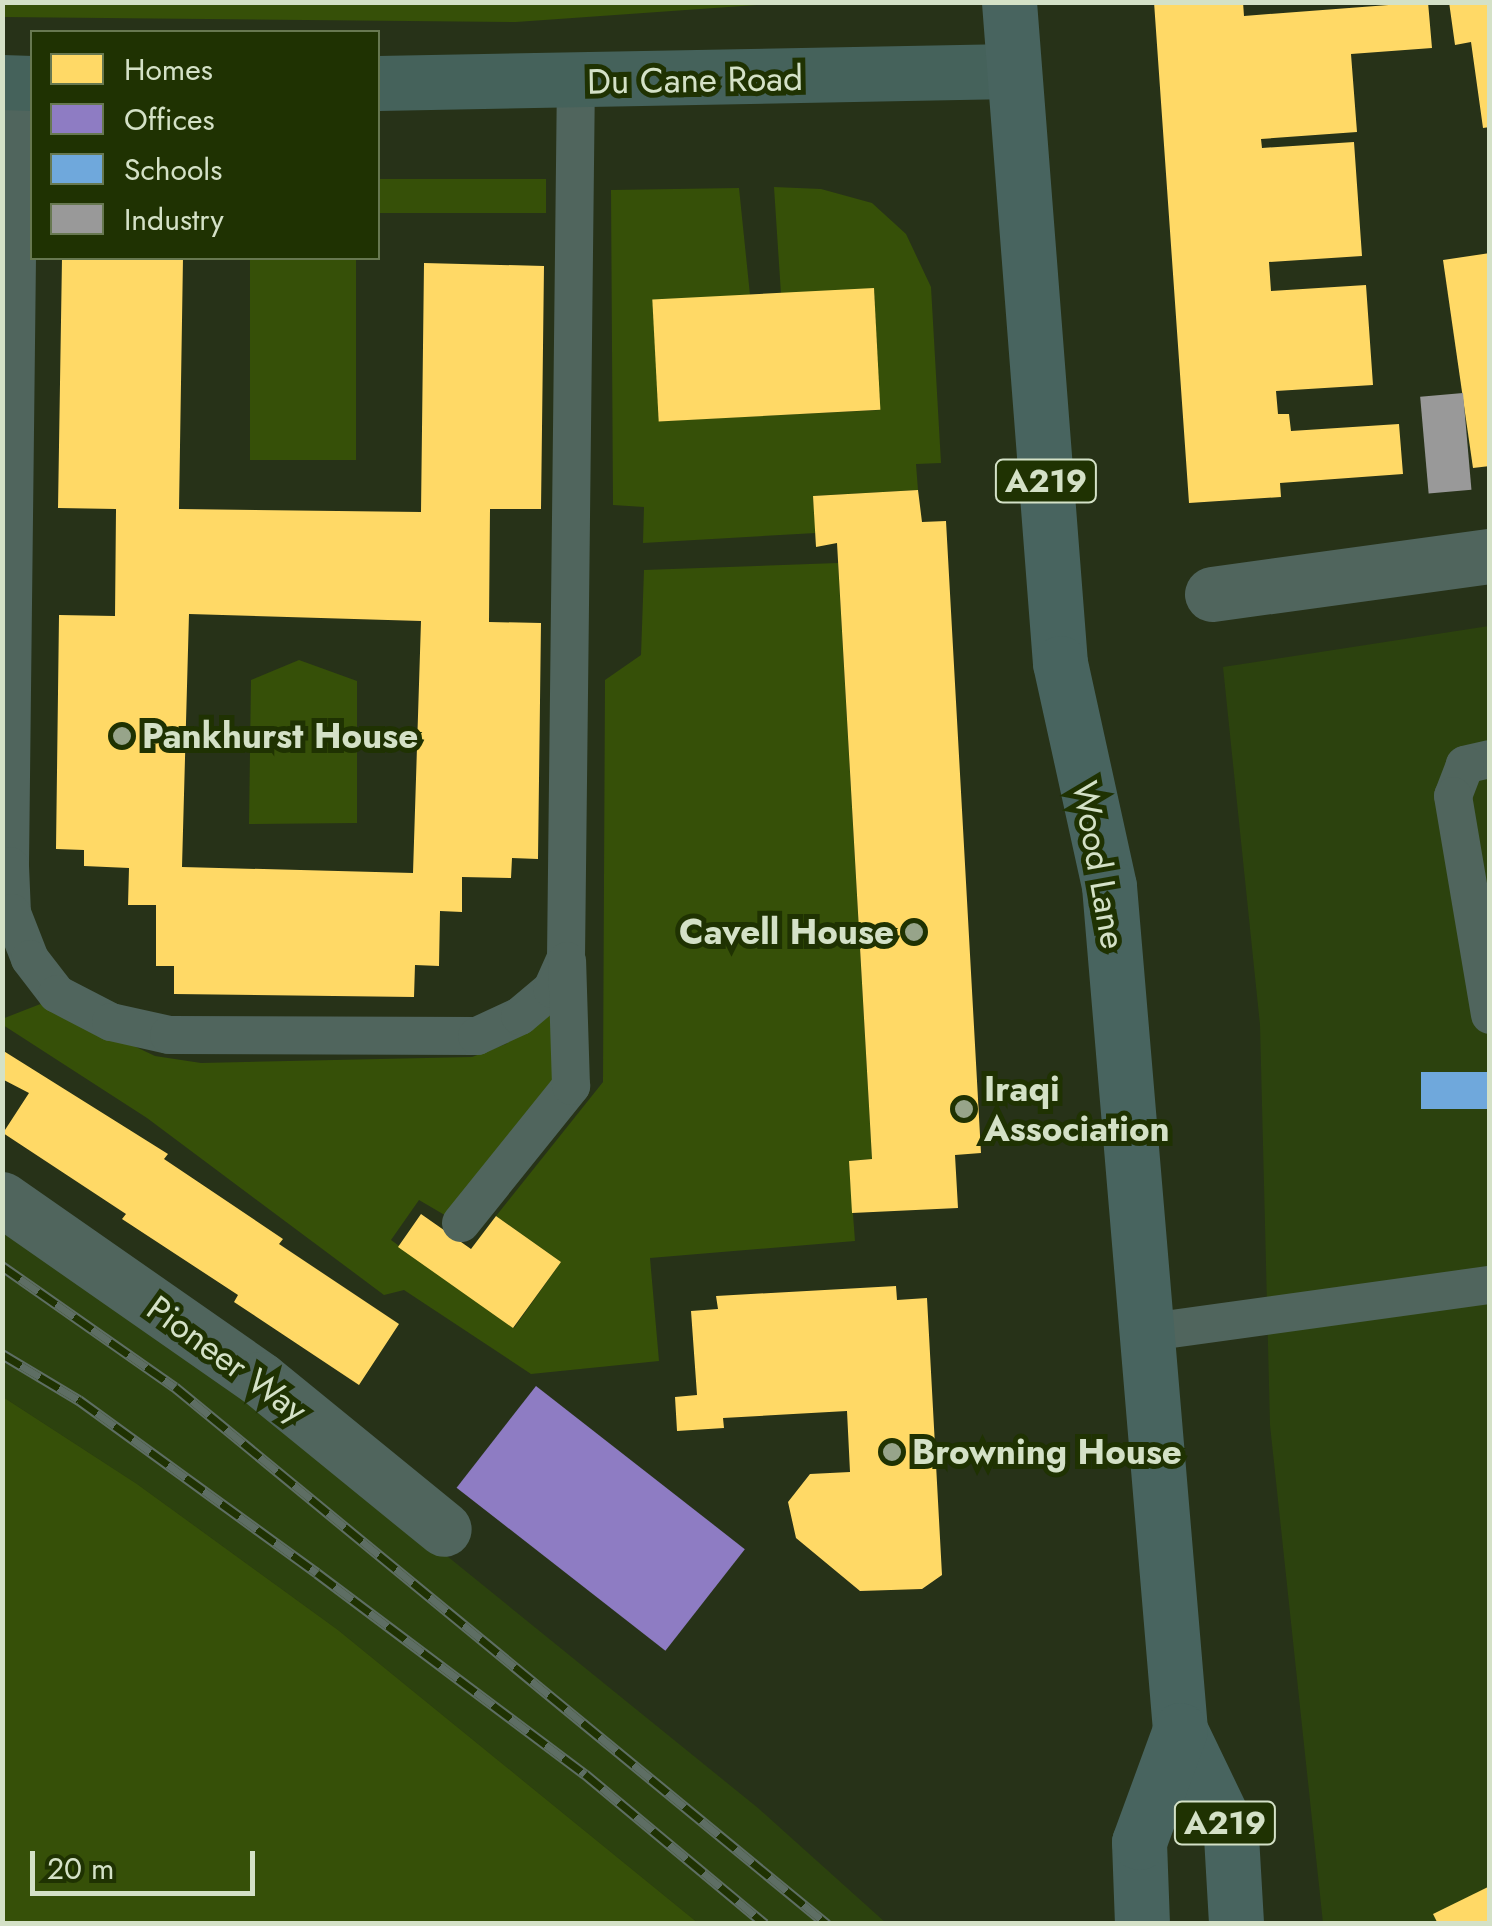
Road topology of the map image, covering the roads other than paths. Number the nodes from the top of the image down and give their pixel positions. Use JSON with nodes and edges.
{"nodes":[{"id":1,"x":1009,"y":2,"type":"edge"},
{"id":2,"x":1012,"y":70,"type":"junction"},
{"id":3,"x":18,"y":82,"type":"edge"},
{"id":4,"x":380,"y":83,"type":"edge"},
{"id":5,"x":576,"y":83,"type":"junction"},
{"id":6,"x":1490,"y":556,"type":"edge"},
{"id":7,"x":1212,"y":594,"type":"dead end"},
{"id":8,"x":1490,"y":759,"type":"edge"},
{"id":9,"x":6,"y":863,"type":"edge"},
{"id":10,"x":566,"y":958,"type":"junction"},
{"id":11,"x":1490,"y":1015,"type":"edge"},
{"id":12,"x":2,"y":1199,"type":"edge"},
{"id":13,"x":461,"y":1223,"type":"dead end"},
{"id":14,"x":1490,"y":1285,"type":"edge"},
{"id":15,"x":1150,"y":1332,"type":"junction"},
{"id":16,"x":444,"y":1529,"type":"dead end"},
{"id":17,"x":1180,"y":1730,"type":"junction"},
{"id":18,"x":1142,"y":1924,"type":"edge"},
{"id":19,"x":1236,"y":1924,"type":"edge"}],
"edges":[{"from":1,"to":2,"type":"main road","name":"Wood Lane","number":"A219"},
{"from":2,"to":5,"type":"street","name":"Du Cane Road"},
{"from":2,"to":15,"type":"main road","name":"Wood Lane","number":"A219"},
{"from":3,"to":9,"type":"lane"},
{"from":4,"to":5,"type":"street","name":"Du Cane Road"},
{"from":5,"to":10,"type":"lane"},
{"from":6,"to":7,"type":"street"},
{"from":8,"to":11,"type":"lane"},
{"from":9,"to":10,"type":"lane"},
{"from":10,"to":13,"type":"lane"},
{"from":12,"to":16,"type":"street","name":"Pioneer Way"},
{"from":14,"to":15,"type":"lane"},
{"from":15,"to":17,"type":"main road","name":"Wood Lane","number":"A219"},
{"from":17,"to":18,"type":"main road","name":"Wood Lane","number":"A219"},
{"from":17,"to":19,"type":"main road","name":"Wood Lane","number":"A219"}]}
